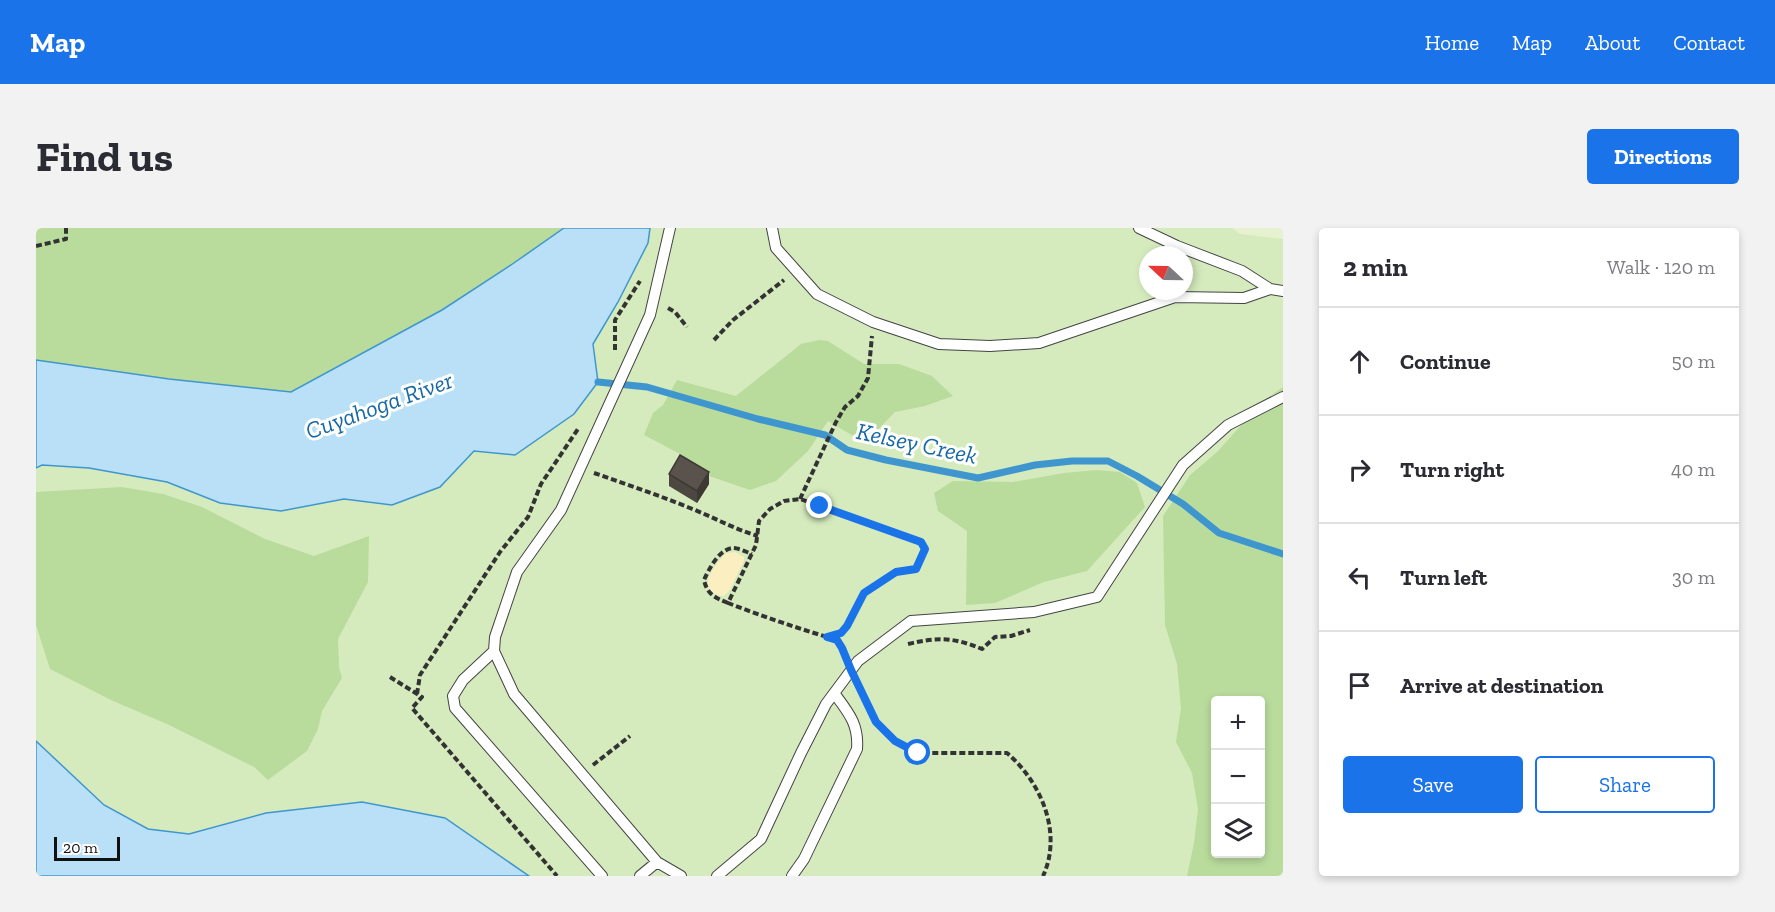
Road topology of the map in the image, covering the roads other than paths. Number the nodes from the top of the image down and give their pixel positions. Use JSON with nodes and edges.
{"nodes":[{"id":1,"x":670,"y":228,"type":"edge"},
{"id":2,"x":772,"y":228,"type":"edge"},
{"id":3,"x":1139,"y":228,"type":"edge"},
{"id":4,"x":1270,"y":289,"type":"junction"},
{"id":5,"x":1283,"y":291,"type":"edge"},
{"id":6,"x":1283,"y":398,"type":"edge"},
{"id":7,"x":495,"y":651,"type":"junction"},
{"id":8,"x":834,"y":693,"type":"junction"},
{"id":9,"x":657,"y":862,"type":"junction"},
{"id":10,"x":602,"y":876,"type":"edge"},
{"id":11,"x":640,"y":876,"type":"edge"},
{"id":12,"x":681,"y":876,"type":"edge"},
{"id":13,"x":717,"y":876,"type":"edge"},
{"id":14,"x":792,"y":876,"type":"edge"}],
"edges":[{"from":1,"to":7,"type":"lane"},
{"from":2,"to":4,"type":"lane"},
{"from":3,"to":4,"type":"lane"},
{"from":4,"to":5,"type":"lane"},
{"from":6,"to":8,"type":"lane"},
{"from":7,"to":9,"type":"lane"},
{"from":7,"to":10,"type":"lane"},
{"from":8,"to":13,"type":"lane"},
{"from":8,"to":14,"type":"lane"},
{"from":9,"to":11,"type":"lane"},
{"from":9,"to":12,"type":"lane"}]}
